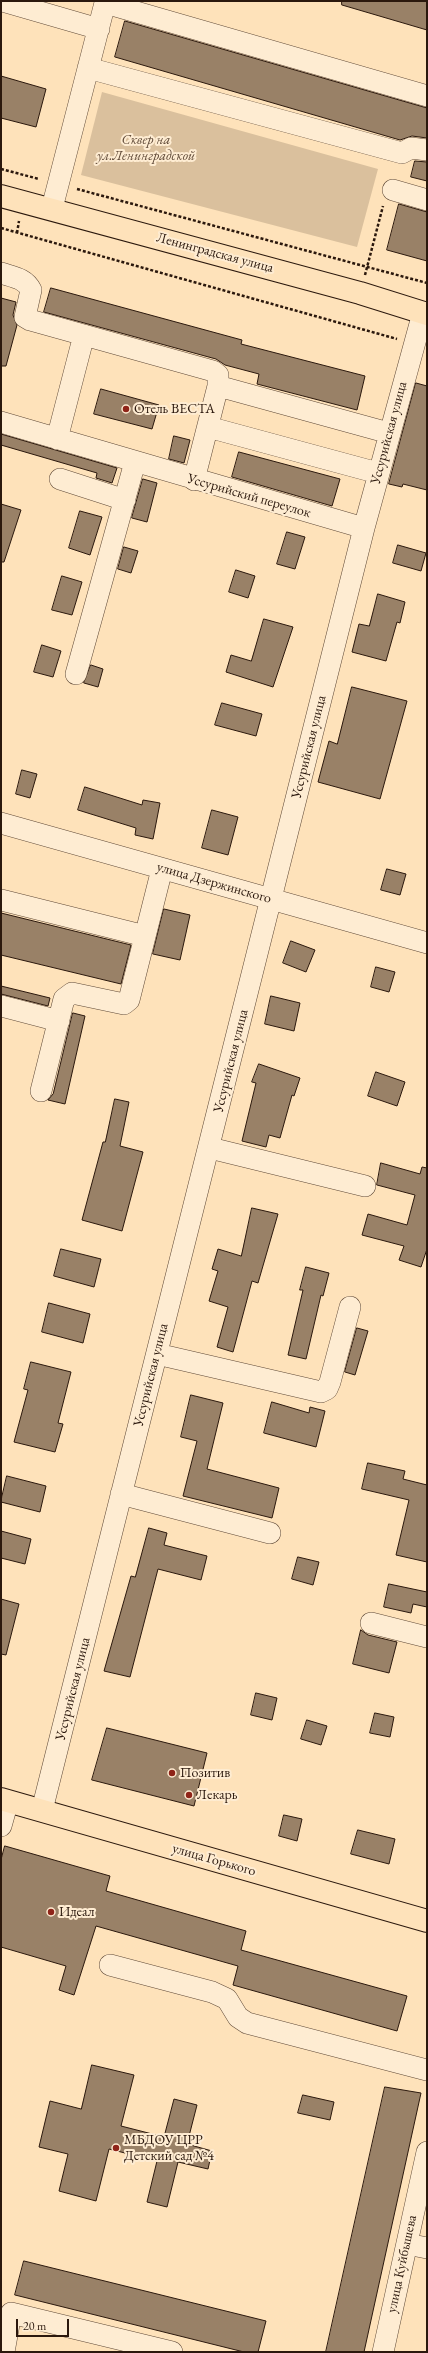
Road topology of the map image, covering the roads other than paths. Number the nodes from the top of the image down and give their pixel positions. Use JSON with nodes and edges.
{"nodes":[{"id":1,"x":2,"y":1,"type":"edge"},
{"id":2,"x":106,"y":2,"type":"edge"},
{"id":3,"x":99,"y":28,"type":"junction"},
{"id":4,"x":88,"y":68,"type":"junction"},
{"id":5,"x":427,"y":96,"type":"edge"},
{"id":6,"x":427,"y":150,"type":"edge"},
{"id":7,"x":393,"y":190,"type":"road end"},
{"id":8,"x":1,"y":196,"type":"edge"},
{"id":9,"x":427,"y":200,"type":"edge"},
{"id":10,"x":52,"y":208,"type":"junction"},
{"id":11,"x":1,"y":273,"type":"edge"},
{"id":12,"x":425,"y":313,"type":"edge"},
{"id":13,"x":84,"y":335,"type":"junction"},
{"id":14,"x":218,"y":386,"type":"junction"},
{"id":15,"x":1,"y":422,"type":"edge"},
{"id":16,"x":208,"y":427,"type":"junction"},
{"id":17,"x":389,"y":433,"type":"junction"},
{"id":18,"x":57,"y":439,"type":"junction"},
{"id":19,"x":135,"y":462,"type":"junction"},
{"id":20,"x":378,"y":473,"type":"junction"},
{"id":21,"x":60,"y":479,"type":"dead end"},
{"id":22,"x":194,"y":480,"type":"junction"},
{"id":23,"x":124,"y":500,"type":"junction"},
{"id":24,"x":364,"y":528,"type":"junction"},
{"id":25,"x":76,"y":674,"type":"dead end"},
{"id":26,"x":1,"y":823,"type":"edge"},
{"id":27,"x":162,"y":869,"type":"junction"},
{"id":28,"x":1,"y":900,"type":"edge"},
{"id":29,"x":270,"y":900,"type":"junction"},
{"id":30,"x":145,"y":936,"type":"junction"},
{"id":31,"x":427,"y":943,"type":"edge"},
{"id":32,"x":1,"y":1006,"type":"edge"},
{"id":33,"x":59,"y":1021,"type":"junction"},
{"id":34,"x":41,"y":1091,"type":"dead end"},
{"id":35,"x":210,"y":1148,"type":"junction"},
{"id":36,"x":365,"y":1186,"type":"dead end"},
{"id":37,"x":350,"y":1307,"type":"dead end"},
{"id":38,"x":157,"y":1354,"type":"junction"},
{"id":39,"x":121,"y":1494,"type":"junction"},
{"id":40,"x":270,"y":1533,"type":"dead end"},
{"id":41,"x":371,"y":1623,"type":"dead end"},
{"id":42,"x":427,"y":1637,"type":"edge"},
{"id":43,"x":4,"y":1800,"type":"edge"},
{"id":44,"x":42,"y":1810,"type":"junction"},
{"id":45,"x":1,"y":1826,"type":"edge"},
{"id":46,"x":427,"y":1920,"type":"edge"},
{"id":47,"x":110,"y":1965,"type":"dead end"},
{"id":48,"x":427,"y":2070,"type":"edge"},
{"id":49,"x":427,"y":2152,"type":"edge"},
{"id":50,"x":407,"y":2244,"type":"junction"},
{"id":51,"x":427,"y":2248,"type":"edge"},
{"id":52,"x":4,"y":2352,"type":"edge"},
{"id":53,"x":172,"y":2352,"type":"edge"},
{"id":54,"x":383,"y":2352,"type":"edge"}],
"edges":[{"from":1,"to":3,"type":"street"},
{"from":2,"to":3,"type":"street"},
{"from":2,"to":5,"type":"street"},
{"from":3,"to":4,"type":"street"},
{"from":4,"to":6,"type":"street"},
{"from":4,"to":10,"type":"street"},
{"from":7,"to":9,"type":"street"},
{"from":8,"to":10,"type":"main road","name":"Ленинградская улица"},
{"from":10,"to":12,"type":"main road","name":"Ленинградская улица"},
{"from":11,"to":13,"type":"street"},
{"from":12,"to":17,"type":"street","name":"Уссурийская улица"},
{"from":13,"to":14,"type":"street"},
{"from":13,"to":18,"type":"street"},
{"from":14,"to":16,"type":"street"},
{"from":14,"to":17,"type":"street"},
{"from":15,"to":18,"type":"street","name":"Уссурийский переулок"},
{"from":16,"to":20,"type":"street"},
{"from":16,"to":22,"type":"street"},
{"from":17,"to":20,"type":"street","name":"Уссурийская улица"},
{"from":18,"to":19,"type":"street","name":"Уссурийский переулок"},
{"from":19,"to":22,"type":"street","name":"Уссурийский переулок"},
{"from":19,"to":23,"type":"street"},
{"from":20,"to":24,"type":"street","name":"Уссурийская улица"},
{"from":21,"to":23,"type":"street"},
{"from":22,"to":24,"type":"street","name":"Уссурийский переулок"},
{"from":23,"to":25,"type":"street"},
{"from":24,"to":29,"type":"street","name":"Уссурийская улица"},
{"from":26,"to":27,"type":"street","name":"улица Дзержинского"},
{"from":27,"to":29,"type":"street","name":"улица Дзержинского"},
{"from":27,"to":30,"type":"street"},
{"from":28,"to":30,"type":"street"},
{"from":29,"to":31,"type":"street","name":"улица Дзержинского"},
{"from":29,"to":35,"type":"street","name":"Уссурийская улица"},
{"from":30,"to":33,"type":"street"},
{"from":32,"to":33,"type":"street"},
{"from":33,"to":34,"type":"street"},
{"from":35,"to":36,"type":"street"},
{"from":35,"to":38,"type":"street","name":"Уссурийская улица"},
{"from":37,"to":38,"type":"street"},
{"from":38,"to":39,"type":"street","name":"Уссурийская улица"},
{"from":39,"to":40,"type":"street"},
{"from":39,"to":44,"type":"street","name":"Уссурийская улица"},
{"from":41,"to":42,"type":"street"},
{"from":43,"to":44,"type":"main road","name":"улица Горького"},
{"from":43,"to":45,"type":"street"},
{"from":44,"to":46,"type":"main road","name":"улица Горького"},
{"from":47,"to":48,"type":"street"},
{"from":49,"to":50,"type":"street","name":"улица Куйбышева"},
{"from":50,"to":51,"type":"street"},
{"from":50,"to":54,"type":"street","name":"улица Куйбышева"},
{"from":52,"to":53,"type":"street"}]}
